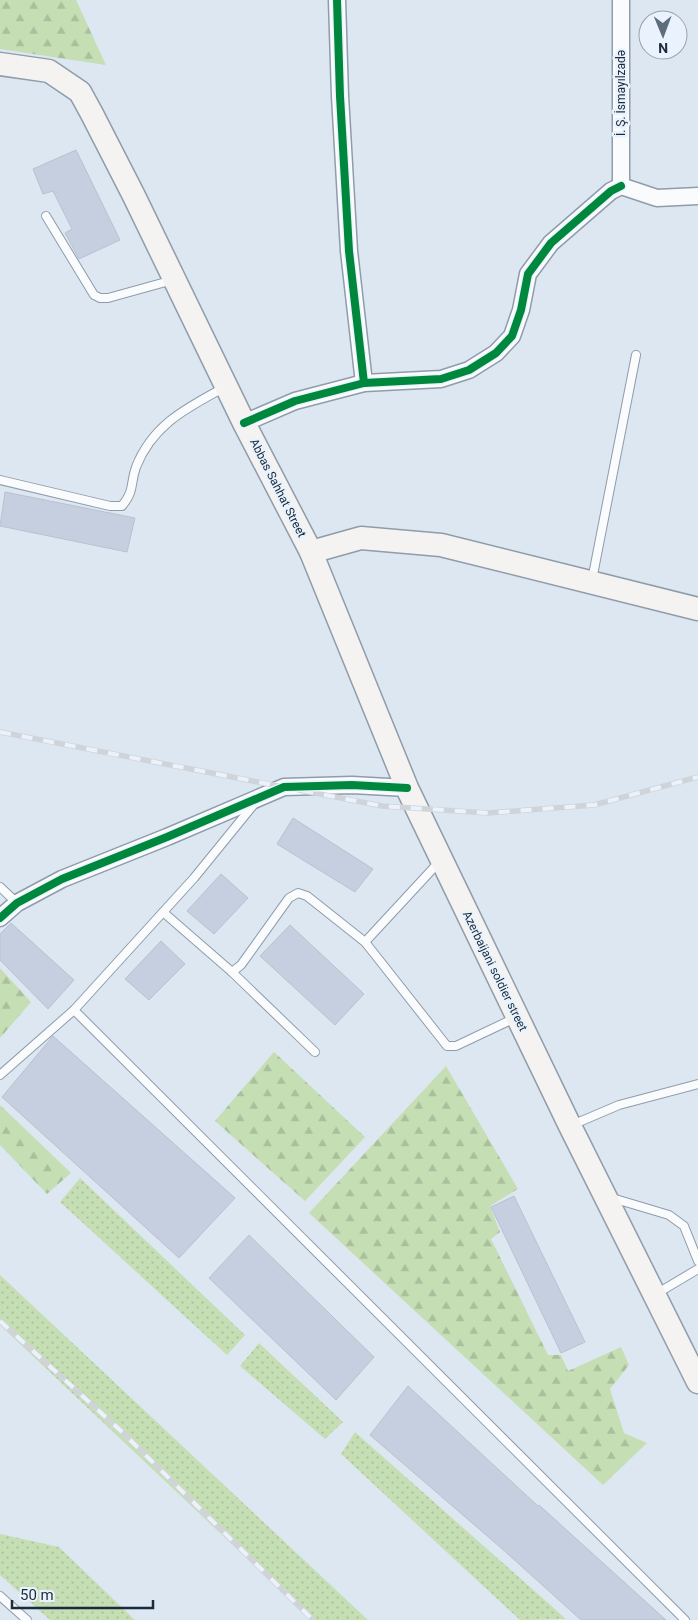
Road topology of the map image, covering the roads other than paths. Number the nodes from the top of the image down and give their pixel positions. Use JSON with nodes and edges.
{"nodes":[{"id":1,"x":337,"y":0,"type":"edge"},
{"id":2,"x":622,"y":0,"type":"edge"},
{"id":3,"x":0,"y":64,"type":"edge"},
{"id":4,"x":621,"y":186,"type":"junction"},
{"id":5,"x":698,"y":196,"type":"edge"},
{"id":6,"x":46,"y":216,"type":"dead end"},
{"id":7,"x":175,"y":280,"type":"junction"},
{"id":8,"x":636,"y":355,"type":"dead end"},
{"id":9,"x":364,"y":383,"type":"junction"},
{"id":10,"x":226,"y":386,"type":"junction"},
{"id":11,"x":244,"y":423,"type":"junction"},
{"id":12,"x":0,"y":480,"type":"edge"},
{"id":13,"x":311,"y":552,"type":"junction"},
{"id":14,"x":591,"y":582,"type":"junction"},
{"id":15,"x":698,"y":609,"type":"edge"},
{"id":16,"x":406,"y":788,"type":"junction"},
{"id":17,"x":260,"y":798,"type":"junction"},
{"id":18,"x":441,"y":860,"type":"junction"},
{"id":19,"x":0,"y":887,"type":"edge"},
{"id":20,"x":17,"y":903,"type":"junction"},
{"id":21,"x":163,"y":912,"type":"junction"},
{"id":22,"x":0,"y":918,"type":"edge"},
{"id":23,"x":365,"y":942,"type":"junction"},
{"id":24,"x":232,"y":972,"type":"junction"},
{"id":25,"x":74,"y":1010,"type":"junction"},
{"id":26,"x":517,"y":1017,"type":"junction"},
{"id":27,"x":316,"y":1052,"type":"dead end"},
{"id":28,"x":0,"y":1075,"type":"edge"},
{"id":29,"x":698,"y":1084,"type":"edge"},
{"id":30,"x":570,"y":1126,"type":"junction"},
{"id":31,"x":605,"y":1196,"type":"junction"},
{"id":32,"x":698,"y":1261,"type":"edge"},
{"id":33,"x":698,"y":1269,"type":"edge"},
{"id":34,"x":654,"y":1295,"type":"junction"},
{"id":35,"x":698,"y":1382,"type":"edge"},
{"id":36,"x":0,"y":1596,"type":"edge"},
{"id":37,"x":27,"y":1620,"type":"edge"},
{"id":38,"x":685,"y":1620,"type":"edge"}],
"edges":[{"from":1,"to":9,"type":"street"},
{"from":2,"to":4,"type":"street","name":"İ. Ş. İsmayılzadə"},
{"from":3,"to":7,"type":"main road","name":"Abbas Sahhat Street"},
{"from":4,"to":5,"type":"street"},
{"from":4,"to":9,"type":"street"},
{"from":6,"to":7,"type":"lane"},
{"from":7,"to":10,"type":"main road","name":"Abbas Sahhat Street"},
{"from":8,"to":14,"type":"lane"},
{"from":9,"to":11,"type":"street"},
{"from":10,"to":11,"type":"main road","name":"Abbas Sahhat Street"},
{"from":10,"to":12,"type":"lane"},
{"from":11,"to":13,"type":"main road","name":"Abbas Sahhat Street"},
{"from":13,"to":14,"type":"main road","name":"Abbas Sahhat Street"},
{"from":13,"to":16,"type":"main road","name":"Azerbaijani soldier street"},
{"from":14,"to":15,"type":"main road","name":"Abbas Sahhat Street"},
{"from":16,"to":17,"type":"street"},
{"from":16,"to":18,"type":"main road","name":"Azerbaijani soldier street"},
{"from":17,"to":20,"type":"street"},
{"from":17,"to":21,"type":"lane"},
{"from":18,"to":23,"type":"lane"},
{"from":18,"to":26,"type":"main road","name":"Azerbaijani soldier street"},
{"from":19,"to":20,"type":"lane"},
{"from":20,"to":22,"type":"street"},
{"from":21,"to":24,"type":"lane"},
{"from":21,"to":25,"type":"lane"},
{"from":23,"to":24,"type":"lane"},
{"from":23,"to":26,"type":"lane"},
{"from":24,"to":27,"type":"lane"},
{"from":25,"to":28,"type":"lane"},
{"from":25,"to":38,"type":"lane"},
{"from":26,"to":30,"type":"main road","name":"Azerbaijani soldier street"},
{"from":29,"to":30,"type":"lane"},
{"from":30,"to":31,"type":"main road","name":"Azerbaijani soldier street"},
{"from":31,"to":32,"type":"lane"},
{"from":31,"to":34,"type":"main road","name":"Azerbaijani soldier street"},
{"from":33,"to":34,"type":"lane"},
{"from":34,"to":35,"type":"main road","name":"Azerbaijani soldier street"},
{"from":36,"to":37,"type":"lane"}]}
